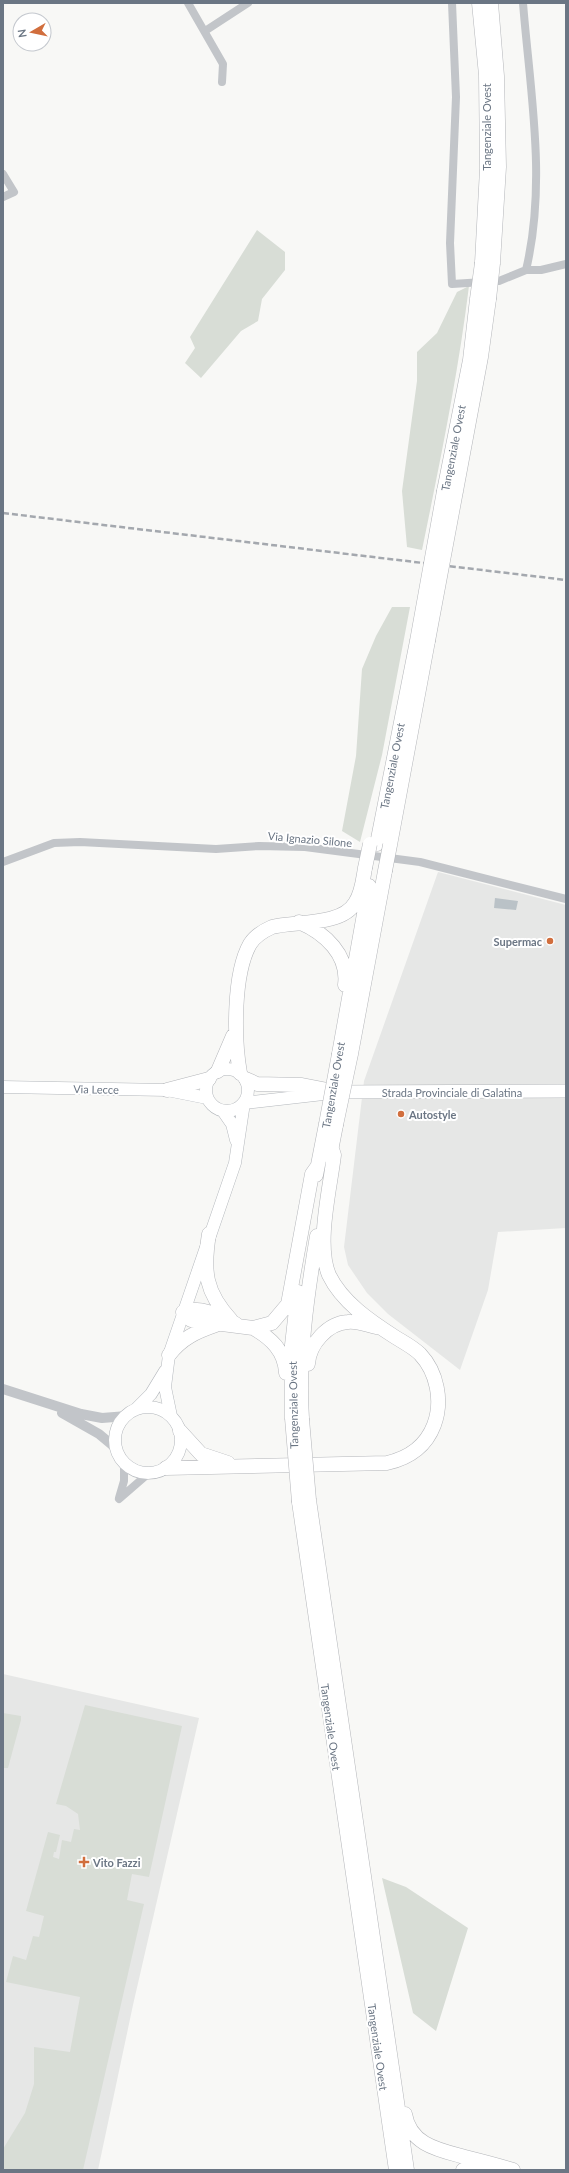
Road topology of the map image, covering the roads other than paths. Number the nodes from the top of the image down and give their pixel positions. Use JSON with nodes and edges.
{"nodes":[{"id":1,"x":188,"y":3,"type":"edge"},
{"id":2,"x":248,"y":3,"type":"edge"},
{"id":3,"x":452,"y":3,"type":"edge"},
{"id":4,"x":523,"y":3,"type":"edge"},
{"id":5,"x":482,"y":5,"type":"edge"},
{"id":6,"x":205,"y":30,"type":"junction"},
{"id":7,"x":222,"y":82,"type":"dead end"},
{"id":8,"x":3,"y":174,"type":"edge"},
{"id":9,"x":3,"y":197,"type":"edge"},
{"id":10,"x":566,"y":264,"type":"edge"},
{"id":11,"x":526,"y":270,"type":"junction"},
{"id":12,"x":423,"y":641,"type":"junction"},
{"id":13,"x":379,"y":844,"type":"junction"},
{"id":14,"x":3,"y":862,"type":"edge"},
{"id":15,"x":374,"y":869,"type":"junction"},
{"id":16,"x":566,"y":899,"type":"edge"},
{"id":17,"x":298,"y":922,"type":"junction"},
{"id":18,"x":236,"y":1030,"type":"junction"},
{"id":19,"x":343,"y":1051,"type":"junction"},
{"id":20,"x":213,"y":1075,"type":"junction"},
{"id":21,"x":243,"y":1076,"type":"junction"},
{"id":22,"x":291,"y":1085,"type":"junction"},
{"id":23,"x":3,"y":1087,"type":"edge"},
{"id":24,"x":167,"y":1090,"type":"junction"},
{"id":25,"x":566,"y":1091,"type":"edge"},
{"id":26,"x":338,"y":1092,"type":"junction"},
{"id":27,"x":207,"y":1098,"type":"junction"},
{"id":28,"x":272,"y":1100,"type":"junction"},
{"id":29,"x":244,"y":1103,"type":"junction"},
{"id":30,"x":223,"y":1111,"type":"junction"},
{"id":31,"x":331,"y":1124,"type":"junction"},
{"id":32,"x":332,"y":1148,"type":"junction"},
{"id":33,"x":235,"y":1163,"type":"junction"},
{"id":34,"x":317,"y":1167,"type":"junction"},
{"id":35,"x":209,"y":1234,"type":"junction"},
{"id":36,"x":183,"y":1312,"type":"junction"},
{"id":37,"x":220,"y":1324,"type":"junction"},
{"id":38,"x":236,"y":1324,"type":"junction"},
{"id":39,"x":380,"y":1327,"type":"junction"},
{"id":40,"x":253,"y":1328,"type":"junction"},
{"id":41,"x":169,"y":1355,"type":"junction"},
{"id":42,"x":166,"y":1370,"type":"junction"},
{"id":43,"x":3,"y":1389,"type":"edge"},
{"id":44,"x":44,"y":1404,"type":"junction"},
{"id":45,"x":130,"y":1414,"type":"junction"},
{"id":46,"x":171,"y":1416,"type":"junction"},
{"id":47,"x":299,"y":1416,"type":"junction"},
{"id":48,"x":180,"y":1431,"type":"junction"},
{"id":49,"x":117,"y":1449,"type":"junction"},
{"id":50,"x":124,"y":1462,"type":"junction"},
{"id":51,"x":240,"y":1466,"type":"junction"},
{"id":52,"x":166,"y":1468,"type":"junction"},
{"id":53,"x":149,"y":1473,"type":"junction"},
{"id":54,"x":304,"y":1501,"type":"junction"},
{"id":55,"x":376,"y":1963,"type":"junction"},
{"id":56,"x":384,"y":2088,"type":"junction"},
{"id":57,"x":492,"y":2164,"type":"junction"},
{"id":58,"x":390,"y":2170,"type":"edge"},
{"id":59,"x":396,"y":2170,"type":"edge"},
{"id":60,"x":407,"y":2170,"type":"edge"},
{"id":61,"x":463,"y":2170,"type":"edge"},
{"id":62,"x":513,"y":2170,"type":"edge"}],
"edges":[{"from":1,"to":6,"type":"street"},
{"from":2,"to":6,"type":"street"},
{"from":3,"to":11,"type":"street"},
{"from":4,"to":11,"type":"street"},
{"from":5,"to":12,"type":"highway","name":"Tangenziale Ovest","bridge":true},
{"from":6,"to":7,"type":"street"},
{"from":8,"to":9,"type":"street"},
{"from":10,"to":11,"type":"street"},
{"from":12,"to":13,"type":"highway","name":"Tangenziale Ovest"},
{"from":12,"to":13,"type":"highway","name":"Tangenziale Ovest"},
{"from":13,"to":15,"type":"highway","bridge":true},
{"from":13,"to":15,"type":"highway","name":"Tangenziale Ovest","bridge":true},
{"from":14,"to":16,"type":"street","name":"Via Ignazio Silone"},
{"from":15,"to":17,"type":"highway"},
{"from":15,"to":19,"type":"highway","name":"Tangenziale Ovest"},
{"from":17,"to":18,"type":"highway"},
{"from":17,"to":19,"type":"highway"},
{"from":18,"to":20,"type":"highway"},
{"from":18,"to":21,"type":"highway"},
{"from":19,"to":31,"type":"highway","name":"Tangenziale Ovest","bridge":true},
{"from":20,"to":21,"type":"main road"},
{"from":20,"to":24,"type":"highway"},
{"from":20,"to":27,"type":"main road"},
{"from":21,"to":22,"type":"highway"},
{"from":21,"to":29,"type":"main road"},
{"from":22,"to":26,"type":"highway"},
{"from":22,"to":28,"type":"street"},
{"from":23,"to":24,"type":"main road","name":"Via Lecce"},
{"from":24,"to":27,"type":"main road","name":"Via Lecce"},
{"from":25,"to":26,"type":"main road","name":"Strada Provinciale di Galatina"},
{"from":26,"to":28,"type":"main road"},
{"from":27,"to":30,"type":"main road"},
{"from":28,"to":29,"type":"main road"},
{"from":29,"to":30,"type":"main road"},
{"from":29,"to":33,"type":"main road"},
{"from":30,"to":33,"type":"main road"},
{"from":31,"to":32,"type":"highway","name":"Tangenziale Ovest"},
{"from":31,"to":34,"type":"highway","name":"Tangenziale Ovest"},
{"from":32,"to":39,"type":"highway"},
{"from":32,"to":47,"type":"highway","name":"Tangenziale Ovest"},
{"from":33,"to":35,"type":"main road"},
{"from":34,"to":40,"type":"highway"},
{"from":34,"to":47,"type":"highway","name":"Tangenziale Ovest"},
{"from":35,"to":36,"type":"main road"},
{"from":35,"to":38,"type":"highway"},
{"from":36,"to":37,"type":"highway"},
{"from":36,"to":38,"type":"highway"},
{"from":36,"to":41,"type":"main road"},
{"from":37,"to":38,"type":"highway"},
{"from":37,"to":41,"type":"highway"},
{"from":38,"to":40,"type":"highway"},
{"from":39,"to":47,"type":"highway"},
{"from":39,"to":51,"type":"highway"},
{"from":40,"to":47,"type":"highway"},
{"from":41,"to":42,"type":"main road"},
{"from":42,"to":45,"type":"main road"},
{"from":42,"to":46,"type":"main road"},
{"from":43,"to":44,"type":"street"},
{"from":44,"to":45,"type":"street"},
{"from":44,"to":49,"type":"street"},
{"from":45,"to":46,"type":"main road"},
{"from":45,"to":49,"type":"main road"},
{"from":46,"to":48,"type":"main road"},
{"from":47,"to":54,"type":"highway","name":"Tangenziale Ovest","bridge":true},
{"from":48,"to":51,"type":"highway"},
{"from":48,"to":52,"type":"main road"},
{"from":49,"to":50,"type":"main road"},
{"from":50,"to":53,"type":"main road"},
{"from":50,"to":53,"type":"street"},
{"from":51,"to":52,"type":"highway"},
{"from":52,"to":53,"type":"main road"},
{"from":54,"to":55,"type":"highway","name":"Tangenziale Ovest"},
{"from":54,"to":56,"type":"highway","name":"Tangenziale Ovest"},
{"from":55,"to":57,"type":"highway"},
{"from":55,"to":60,"type":"highway","name":"Tangenziale Ovest"},
{"from":56,"to":58,"type":"highway"},
{"from":56,"to":59,"type":"highway","name":"Tangenziale Ovest"},
{"from":57,"to":61,"type":"highway"},
{"from":57,"to":62,"type":"highway"}]}
